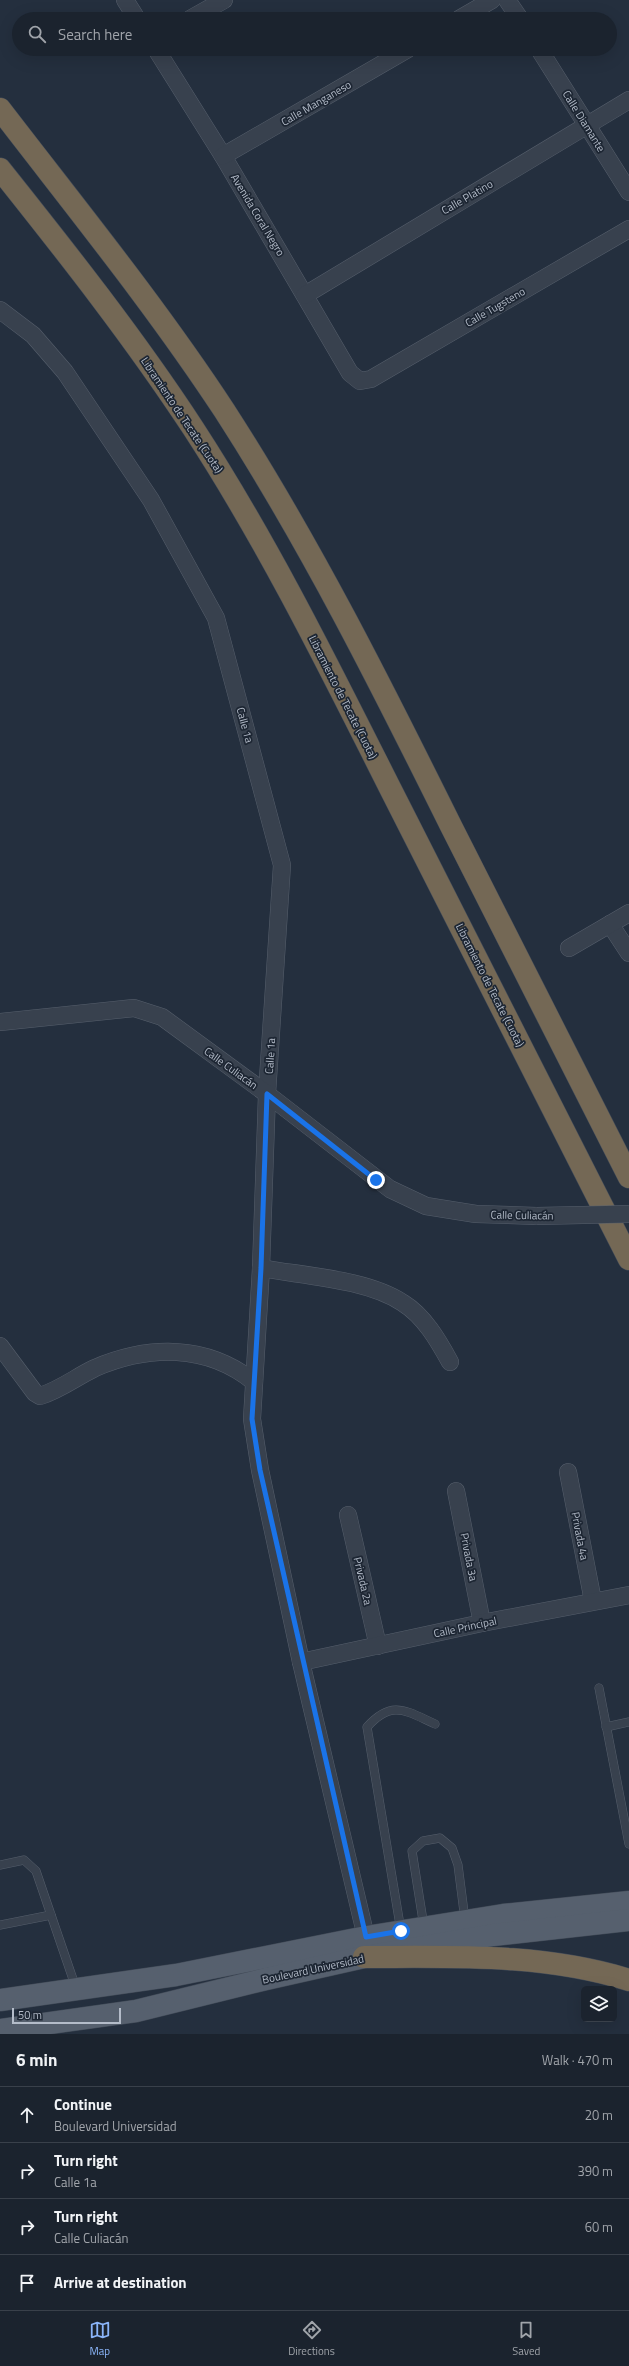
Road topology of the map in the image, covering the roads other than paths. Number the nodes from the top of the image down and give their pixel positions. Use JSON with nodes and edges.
{"nodes":[{"id":1,"x":125,"y":0,"type":"edge"},
{"id":2,"x":224,"y":0,"type":"edge"},
{"id":3,"x":492,"y":0,"type":"edge"},
{"id":4,"x":507,"y":0,"type":"edge"},
{"id":5,"x":133,"y":12,"type":"edge"},
{"id":6,"x":203,"y":12,"type":"edge"},
{"id":7,"x":471,"y":12,"type":"edge"},
{"id":8,"x":515,"y":12,"type":"edge"},
{"id":9,"x":160,"y":56,"type":"edge"},
{"id":10,"x":396,"y":56,"type":"edge"},
{"id":11,"x":543,"y":56,"type":"edge"},
{"id":12,"x":629,"y":100,"type":"edge"},
{"id":13,"x":0,"y":109,"type":"edge"},
{"id":14,"x":587,"y":126,"type":"junction"},
{"id":15,"x":223,"y":156,"type":"junction"},
{"id":16,"x":0,"y":169,"type":"edge"},
{"id":17,"x":629,"y":192,"type":"edge"},
{"id":18,"x":629,"y":229,"type":"edge"},
{"id":19,"x":305,"y":295,"type":"junction"},
{"id":20,"x":0,"y":310,"type":"edge"},
{"id":21,"x":360,"y":381,"type":"joint"},
{"id":22,"x":629,"y":913,"type":"edge"},
{"id":23,"x":610,"y":924,"type":"junction"},
{"id":24,"x":570,"y":948,"type":"dead end"},
{"id":25,"x":629,"y":953,"type":"edge"},
{"id":26,"x":0,"y":1022,"type":"edge"},
{"id":27,"x":267,"y":1094,"type":"junction"},
{"id":28,"x":629,"y":1177,"type":"edge"},
{"id":29,"x":629,"y":1214,"type":"edge"},
{"id":30,"x":629,"y":1259,"type":"edge"},
{"id":31,"x":261,"y":1268,"type":"junction"},
{"id":32,"x":0,"y":1346,"type":"edge"},
{"id":33,"x":450,"y":1362,"type":"dead end"},
{"id":34,"x":254,"y":1382,"type":"junction"},
{"id":35,"x":568,"y":1472,"type":"dead end"},
{"id":36,"x":456,"y":1491,"type":"dead end"},
{"id":37,"x":348,"y":1515,"type":"dead end"},
{"id":38,"x":629,"y":1595,"type":"edge"},
{"id":39,"x":593,"y":1601,"type":"junction"},
{"id":40,"x":482,"y":1623,"type":"junction"},
{"id":41,"x":378,"y":1646,"type":"junction"},
{"id":42,"x":301,"y":1662,"type":"junction"},
{"id":43,"x":599,"y":1688,"type":"dead end"},
{"id":44,"x":629,"y":1722,"type":"edge"},
{"id":45,"x":435,"y":1724,"type":"dead end"},
{"id":46,"x":606,"y":1727,"type":"junction"},
{"id":47,"x":629,"y":1844,"type":"edge"},
{"id":48,"x":0,"y":1865,"type":"edge"},
{"id":49,"x":629,"y":1902,"type":"edge"},
{"id":50,"x":51,"y":1915,"type":"junction"},
{"id":51,"x":629,"y":1920,"type":"edge"},
{"id":52,"x":466,"y":1921,"type":"junction"},
{"id":53,"x":0,"y":1925,"type":"edge"},
{"id":54,"x":424,"y":1928,"type":"junction"},
{"id":55,"x":401,"y":1931,"type":"junction"},
{"id":56,"x":365,"y":1947,"type":"junction"},
{"id":57,"x":629,"y":1980,"type":"edge"},
{"id":58,"x":76,"y":1989,"type":"junction"},
{"id":59,"x":0,"y":2000,"type":"edge"},
{"id":60,"x":0,"y":2030,"type":"edge"}],
"edges":[{"from":1,"to":5,"type":"street"},
{"from":2,"to":6,"type":"street"},
{"from":3,"to":7,"type":"street"},
{"from":4,"to":8,"type":"street"},
{"from":9,"to":15,"type":"street","name":"Avenida Coral Negro"},
{"from":10,"to":15,"type":"street","name":"Calle Manganeso"},
{"from":11,"to":14,"type":"street","name":"Calle Diamante"},
{"from":12,"to":14,"type":"street","name":"Calle Platino"},
{"from":13,"to":28,"type":"highway"},
{"from":14,"to":17,"type":"street","name":"Calle Diamante"},
{"from":14,"to":19,"type":"street","name":"Calle Platino"},
{"from":15,"to":19,"type":"street","name":"Avenida Coral Negro"},
{"from":16,"to":30,"type":"highway","name":"Libramiento de Tecate (Cuota)"},
{"from":18,"to":21,"type":"street","name":"Calle Tugsteno"},
{"from":19,"to":21,"type":"street","name":"Avenida Coral Negro"},
{"from":20,"to":27,"type":"street","name":"Calle 1a"},
{"from":22,"to":23,"type":"street"},
{"from":23,"to":24,"type":"street"},
{"from":23,"to":25,"type":"street"},
{"from":26,"to":27,"type":"street","name":"Calle Culiacán"},
{"from":27,"to":29,"type":"street","name":"Calle Culiacán","bridge":true},
{"from":27,"to":31,"type":"street","name":"Calle 1a"},
{"from":31,"to":33,"type":"street"},
{"from":31,"to":34,"type":"street","name":"Calle 1a"},
{"from":32,"to":34,"type":"street"},
{"from":34,"to":42,"type":"street","name":"Calle 1a"},
{"from":35,"to":39,"type":"street","name":"Privada 4a"},
{"from":36,"to":40,"type":"street","name":"Privada 3a"},
{"from":37,"to":41,"type":"street","name":"Privada 2a"},
{"from":38,"to":39,"type":"street","name":"Calle Principal"},
{"from":39,"to":40,"type":"street","name":"Calle Principal"},
{"from":40,"to":41,"type":"street","name":"Calle Principal"},
{"from":41,"to":42,"type":"street","name":"Calle Principal"},
{"from":42,"to":56,"type":"street","name":"Calle 1a"},
{"from":43,"to":46,"type":"lane"},
{"from":44,"to":46,"type":"lane"},
{"from":45,"to":55,"type":"lane"},
{"from":46,"to":47,"type":"lane"},
{"from":48,"to":50,"type":"lane"},
{"from":49,"to":52,"type":"main road","name":"Boulevard Universidad"},
{"from":50,"to":53,"type":"lane"},
{"from":50,"to":58,"type":"lane"},
{"from":51,"to":56,"type":"main road","name":"Boulevard Universidad"},
{"from":52,"to":54,"type":"main road","name":"Boulevard Universidad"},
{"from":52,"to":54,"type":"lane"},
{"from":54,"to":55,"type":"main road","name":"Boulevard Universidad"},
{"from":55,"to":56,"type":"main road","name":"Boulevard Universidad"},
{"from":56,"to":57,"type":"highway"},
{"from":56,"to":58,"type":"main road","name":"Boulevard Universidad"},
{"from":56,"to":60,"type":"main road","name":"Boulevard Universidad"},
{"from":58,"to":59,"type":"main road","name":"Boulevard Universidad"}]}
